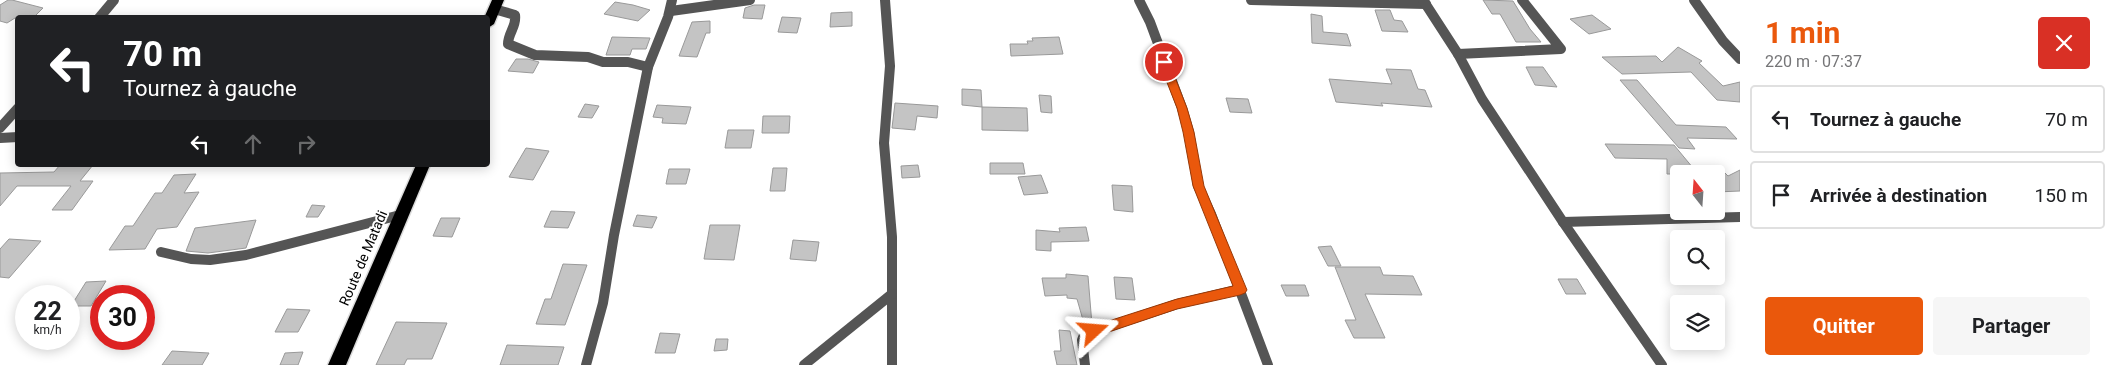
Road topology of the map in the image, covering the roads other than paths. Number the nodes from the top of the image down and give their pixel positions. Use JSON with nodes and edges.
{"nodes":[{"id":1,"x":114,"y":0,"type":"edge"},
{"id":2,"x":750,"y":0,"type":"edge"},
{"id":3,"x":885,"y":0,"type":"edge"},
{"id":4,"x":1139,"y":0,"type":"edge"},
{"id":5,"x":1251,"y":0,"type":"edge"},
{"id":6,"x":1280,"y":0,"type":"edge"},
{"id":7,"x":1522,"y":0,"type":"edge"},
{"id":8,"x":1694,"y":0,"type":"edge"},
{"id":9,"x":1425,"y":2,"type":"edge"},
{"id":10,"x":496,"y":5,"type":"edge"},
{"id":11,"x":671,"y":5,"type":"edge"},
{"id":12,"x":102,"y":15,"type":"edge"},
{"id":13,"x":490,"y":19,"type":"edge"},
{"id":14,"x":1458,"y":54,"type":"junction"},
{"id":15,"x":1740,"y":59,"type":"edge"},
{"id":16,"x":648,"y":68,"type":"junction"},
{"id":17,"x":15,"y":111,"type":"edge"},
{"id":18,"x":0,"y":128,"type":"edge"},
{"id":19,"x":0,"y":138,"type":"edge"},
{"id":20,"x":15,"y":138,"type":"edge"},
{"id":21,"x":422,"y":167,"type":"edge"},
{"id":22,"x":400,"y":215,"type":"junction"},
{"id":23,"x":1740,"y":217,"type":"edge"},
{"id":24,"x":1564,"y":222,"type":"junction"},
{"id":25,"x":160,"y":252,"type":"dead end"},
{"id":26,"x":1240,"y":290,"type":"junction"},
{"id":27,"x":892,"y":294,"type":"junction"},
{"id":28,"x":337,"y":365,"type":"edge"},
{"id":29,"x":586,"y":365,"type":"edge"},
{"id":30,"x":804,"y":365,"type":"edge"},
{"id":31,"x":892,"y":365,"type":"edge"},
{"id":32,"x":1085,"y":365,"type":"edge"},
{"id":33,"x":1268,"y":365,"type":"edge"},
{"id":34,"x":1662,"y":365,"type":"edge"}],
"edges":[{"from":1,"to":12,"type":"street"},
{"from":2,"to":11,"type":"street"},
{"from":3,"to":27,"type":"street"},
{"from":4,"to":26,"type":"street"},
{"from":5,"to":6,"type":"street"},
{"from":6,"to":9,"type":"street"},
{"from":7,"to":14,"type":"street"},
{"from":8,"to":15,"type":"street"},
{"from":9,"to":14,"type":"street"},
{"from":10,"to":13,"type":"highway"},
{"from":10,"to":16,"type":"street"},
{"from":11,"to":16,"type":"street"},
{"from":14,"to":24,"type":"street"},
{"from":16,"to":29,"type":"street"},
{"from":17,"to":18,"type":"street"},
{"from":19,"to":20,"type":"street"},
{"from":21,"to":22,"type":"highway","name":"Route de Matadi"},
{"from":22,"to":25,"type":"street"},
{"from":22,"to":28,"type":"highway","name":"Route de Matadi"},
{"from":23,"to":24,"type":"street"},
{"from":24,"to":34,"type":"street"},
{"from":26,"to":32,"type":"street"},
{"from":26,"to":33,"type":"street"},
{"from":27,"to":30,"type":"street"},
{"from":27,"to":31,"type":"street"}]}
